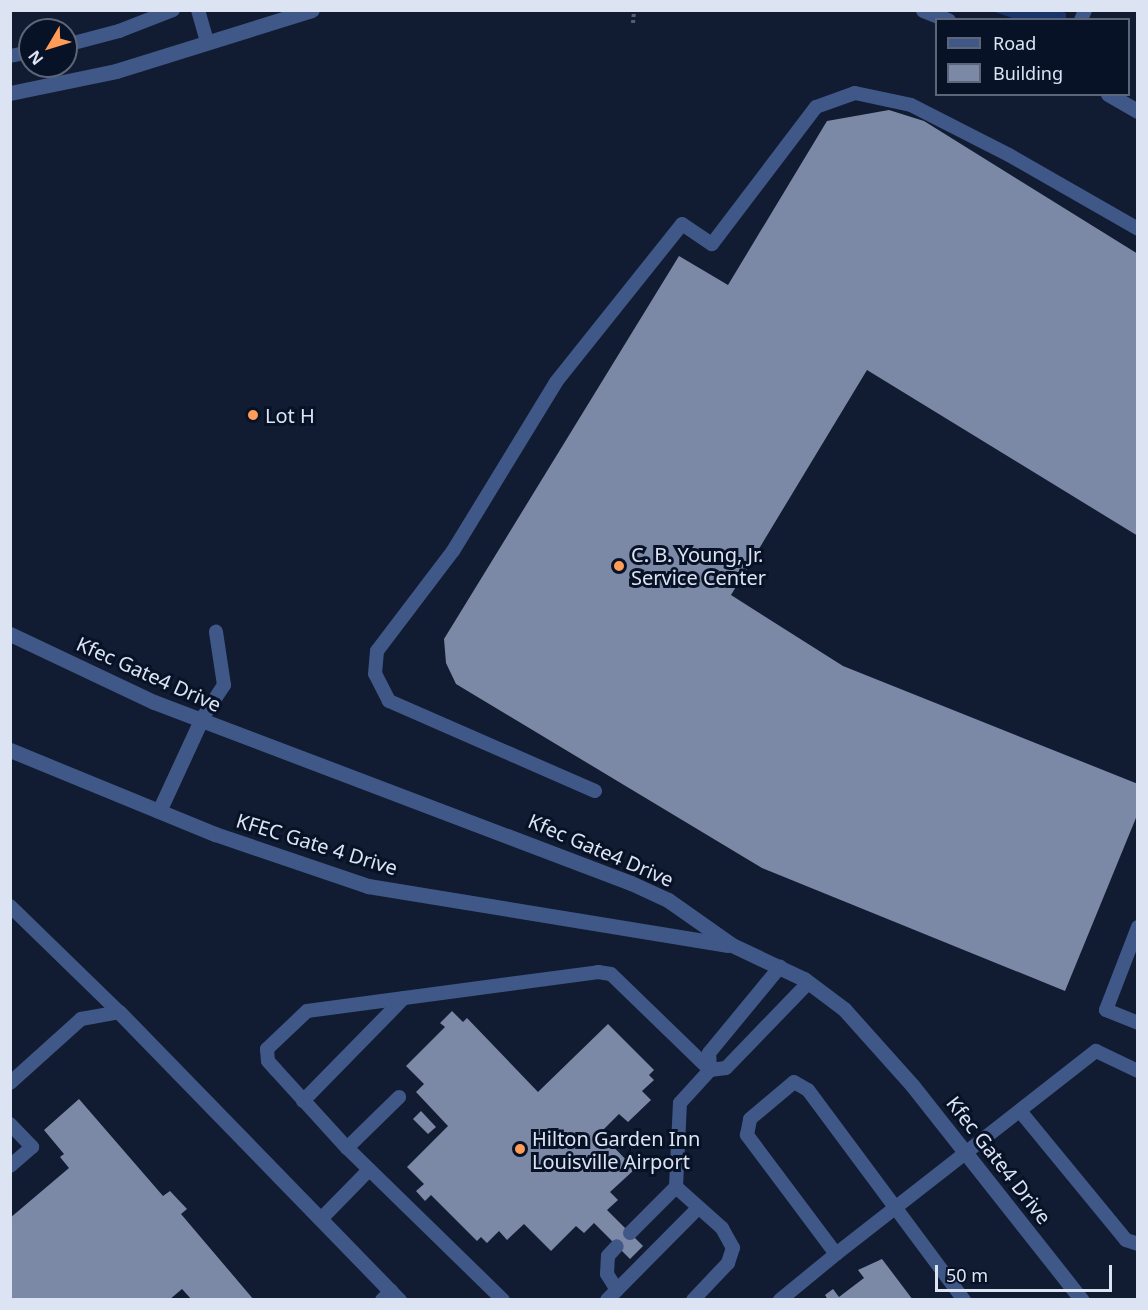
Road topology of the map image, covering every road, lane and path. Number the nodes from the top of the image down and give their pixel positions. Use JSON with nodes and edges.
{"nodes":[{"id":1,"x":173,"y":10,"type":"edge"},
{"id":2,"x":198,"y":10,"type":"edge"},
{"id":3,"x":283,"y":10,"type":"edge"},
{"id":4,"x":312,"y":10,"type":"edge"},
{"id":5,"x":923,"y":10,"type":"edge"},
{"id":6,"x":634,"y":12,"type":"edge"},
{"id":7,"x":943,"y":18,"type":"edge"},
{"id":8,"x":633,"y":23,"type":"dead end"},
{"id":9,"x":268,"y":25,"type":"junction"},
{"id":10,"x":78,"y":42,"type":"edge"},
{"id":11,"x":207,"y":42,"type":"junction"},
{"id":12,"x":10,"y":93,"type":"edge"},
{"id":13,"x":1111,"y":96,"type":"edge"},
{"id":14,"x":1137,"y":111,"type":"edge"},
{"id":15,"x":1137,"y":229,"type":"edge"},
{"id":16,"x":216,"y":632,"type":"dead end"},
{"id":17,"x":10,"y":634,"type":"edge"},
{"id":18,"x":201,"y":720,"type":"junction"},
{"id":19,"x":10,"y":750,"type":"edge"},
{"id":20,"x":595,"y":791,"type":"dead end"},
{"id":21,"x":159,"y":812,"type":"junction"},
{"id":22,"x":10,"y":906,"type":"edge"},
{"id":23,"x":1137,"y":927,"type":"edge"},
{"id":24,"x":732,"y":945,"type":"junction"},
{"id":25,"x":1132,"y":955,"type":"edge"},
{"id":26,"x":780,"y":967,"type":"junction"},
{"id":27,"x":808,"y":982,"type":"junction"},
{"id":28,"x":404,"y":998,"type":"junction"},
{"id":29,"x":119,"y":1012,"type":"junction"},
{"id":30,"x":1137,"y":1023,"type":"edge"},
{"id":31,"x":710,"y":1070,"type":"junction"},
{"id":32,"x":1137,"y":1071,"type":"edge"},
{"id":33,"x":10,"y":1083,"type":"edge"},
{"id":34,"x":399,"y":1097,"type":"dead end"},
{"id":35,"x":303,"y":1101,"type":"junction"},
{"id":36,"x":1020,"y":1111,"type":"junction"},
{"id":37,"x":10,"y":1124,"type":"edge"},
{"id":38,"x":347,"y":1148,"type":"junction"},
{"id":39,"x":967,"y":1152,"type":"junction"},
{"id":40,"x":10,"y":1167,"type":"edge"},
{"id":41,"x":369,"y":1170,"type":"junction"},
{"id":42,"x":676,"y":1187,"type":"junction"},
{"id":43,"x":896,"y":1207,"type":"junction"},
{"id":44,"x":698,"y":1208,"type":"junction"},
{"id":45,"x":321,"y":1219,"type":"junction"},
{"id":46,"x":630,"y":1233,"type":"dead end"},
{"id":47,"x":1137,"y":1244,"type":"edge"},
{"id":48,"x":617,"y":1246,"type":"dead end"},
{"id":49,"x":836,"y":1254,"type":"junction"},
{"id":50,"x":612,"y":1295,"type":"edge"},
{"id":51,"x":391,"y":1297,"type":"edge"},
{"id":52,"x":503,"y":1299,"type":"edge"},
{"id":53,"x":693,"y":1299,"type":"edge"},
{"id":54,"x":780,"y":1299,"type":"edge"},
{"id":55,"x":964,"y":1299,"type":"edge"},
{"id":56,"x":1082,"y":1299,"type":"edge"}],
"edges":[{"from":1,"to":10,"type":"lane"},
{"from":2,"to":11,"type":"lane"},
{"from":3,"to":9,"type":"lane"},
{"from":4,"to":9,"type":"street"},
{"from":5,"to":7,"type":"street"},
{"from":6,"to":8,"type":"path"},
{"from":9,"to":11,"type":"street"},
{"from":11,"to":12,"type":"street"},
{"from":13,"to":14,"type":"street"},
{"from":15,"to":20,"type":"lane"},
{"from":16,"to":18,"type":"lane"},
{"from":17,"to":18,"type":"street","name":"Kfec Gate4 Drive"},
{"from":18,"to":21,"type":"street"},
{"from":18,"to":24,"type":"street","name":"Kfec Gate4 Drive"},
{"from":19,"to":21,"type":"street","name":"KFEC Gate 4 Drive"},
{"from":21,"to":24,"type":"street","name":"KFEC Gate 4 Drive"},
{"from":22,"to":29,"type":"lane"},
{"from":23,"to":25,"type":"lane"},
{"from":24,"to":26,"type":"street","name":"Kfec Gate4 Drive"},
{"from":25,"to":30,"type":"lane"},
{"from":26,"to":27,"type":"street","name":"Kfec Gate4 Drive"},
{"from":26,"to":31,"type":"lane"},
{"from":27,"to":31,"type":"lane"},
{"from":27,"to":39,"type":"street","name":"Kfec Gate4 Drive"},
{"from":28,"to":31,"type":"lane"},
{"from":28,"to":35,"type":"lane"},
{"from":28,"to":35,"type":"lane"},
{"from":29,"to":33,"type":"lane"},
{"from":29,"to":45,"type":"street"},
{"from":31,"to":42,"type":"lane"},
{"from":32,"to":36,"type":"lane"},
{"from":34,"to":38,"type":"lane"},
{"from":35,"to":38,"type":"lane"},
{"from":36,"to":39,"type":"lane"},
{"from":36,"to":47,"type":"lane"},
{"from":37,"to":40,"type":"lane"},
{"from":38,"to":41,"type":"lane"},
{"from":39,"to":43,"type":"lane"},
{"from":39,"to":56,"type":"street","name":"Kfec Gate4 Drive"},
{"from":41,"to":45,"type":"lane"},
{"from":41,"to":52,"type":"lane"},
{"from":42,"to":44,"type":"lane"},
{"from":42,"to":46,"type":"lane"},
{"from":43,"to":49,"type":"lane"},
{"from":43,"to":49,"type":"lane"},
{"from":43,"to":55,"type":"lane"},
{"from":44,"to":50,"type":"lane"},
{"from":44,"to":53,"type":"lane"},
{"from":45,"to":51,"type":"street"},
{"from":48,"to":50,"type":"lane"},
{"from":49,"to":54,"type":"lane"}]}
